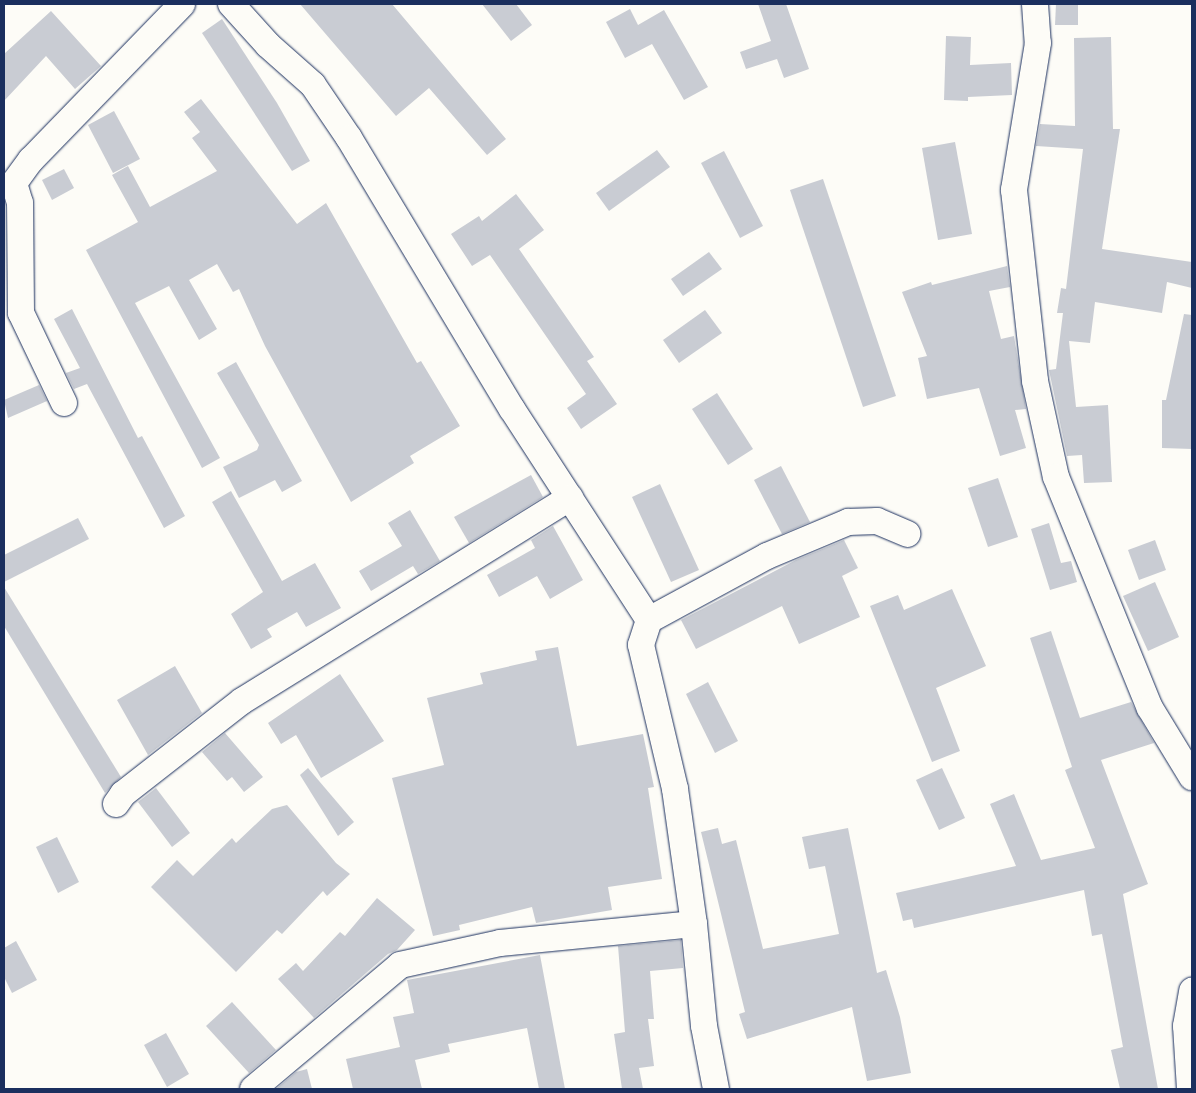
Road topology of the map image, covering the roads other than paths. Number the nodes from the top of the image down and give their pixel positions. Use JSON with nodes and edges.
{"nodes":[{"id":1,"x":182,"y":4,"type":"edge"},
{"id":2,"x":230,"y":4,"type":"edge"},
{"id":3,"x":1035,"y":4,"type":"edge"},
{"id":4,"x":64,"y":403,"type":"dead end"},
{"id":5,"x":570,"y":498,"type":"junction"},
{"id":6,"x":907,"y":534,"type":"dead end"},
{"id":7,"x":649,"y":620,"type":"junction"},
{"id":8,"x":1192,"y":777,"type":"edge"},
{"id":9,"x":116,"y":804,"type":"dead end"},
{"id":10,"x":694,"y":924,"type":"junction"},
{"id":11,"x":1192,"y":991,"type":"edge"},
{"id":12,"x":253,"y":1089,"type":"edge"},
{"id":13,"x":716,"y":1089,"type":"edge"},
{"id":14,"x":1190,"y":1089,"type":"edge"}],
"edges":[{"from":1,"to":4,"type":"street"},
{"from":2,"to":5,"type":"street"},
{"from":3,"to":8,"type":"street"},
{"from":5,"to":7,"type":"street"},
{"from":5,"to":9,"type":"street"},
{"from":6,"to":7,"type":"street"},
{"from":7,"to":10,"type":"street"},
{"from":10,"to":12,"type":"street"},
{"from":10,"to":13,"type":"street"},
{"from":11,"to":14,"type":"street"}]}
